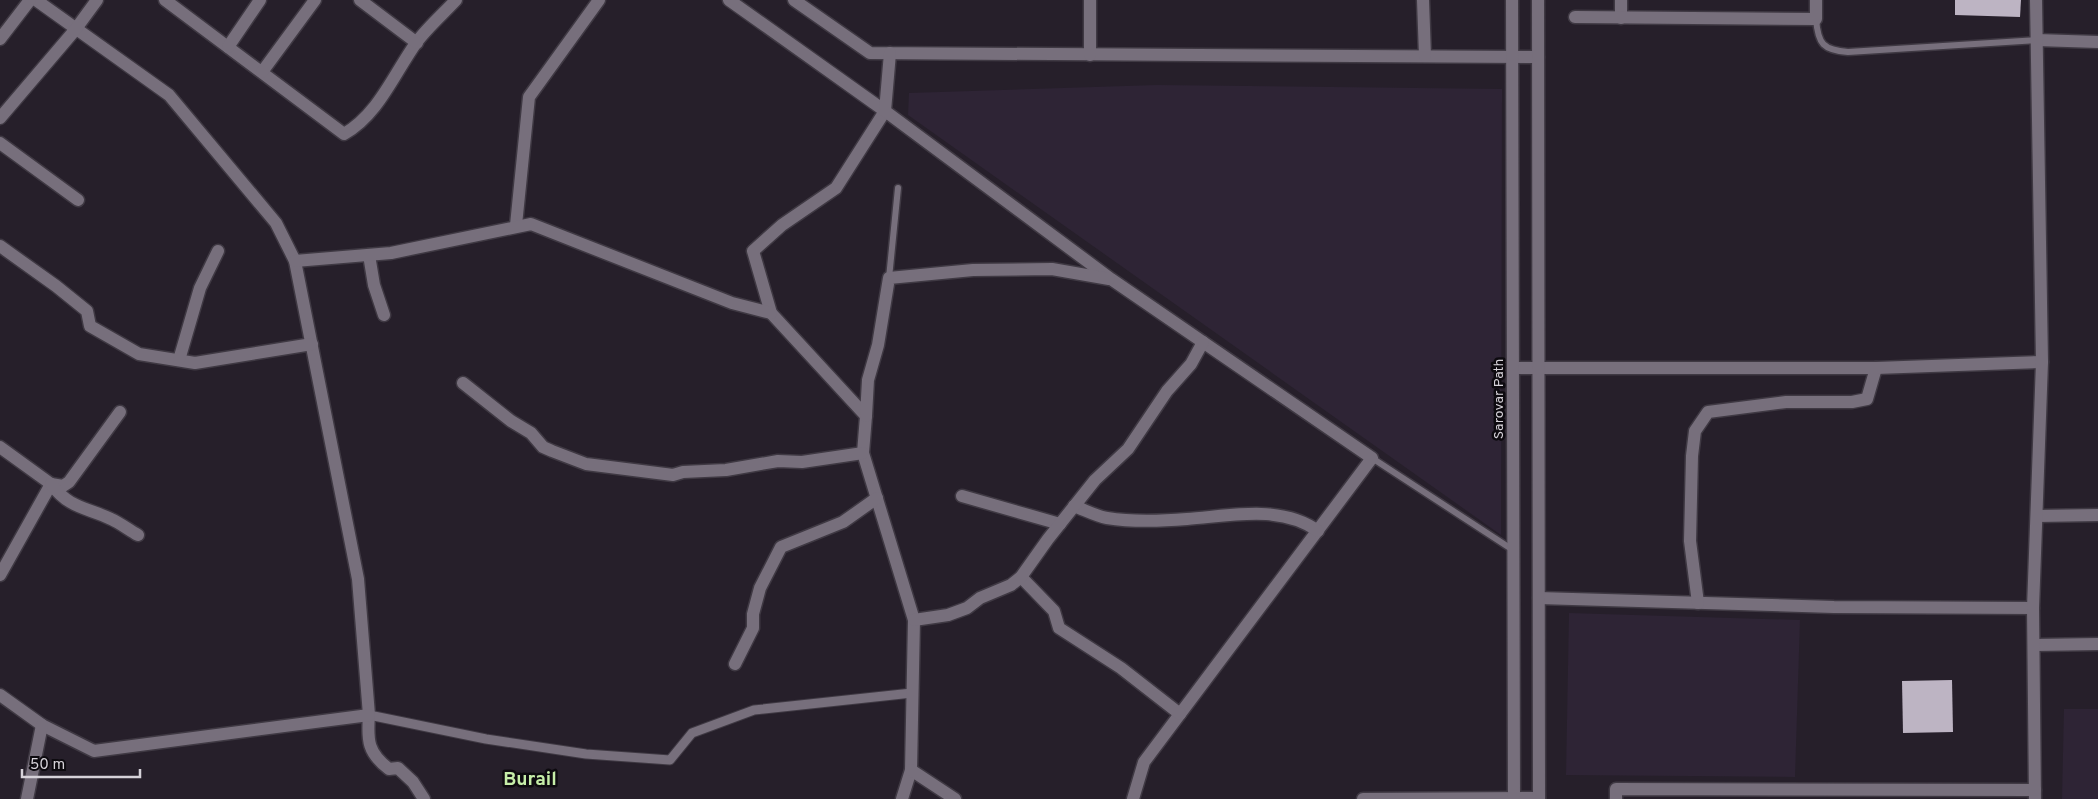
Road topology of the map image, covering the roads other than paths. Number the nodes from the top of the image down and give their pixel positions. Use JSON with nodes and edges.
{"nodes":[{"id":1,"x":30,"y":0,"type":"edge"},
{"id":2,"x":36,"y":0,"type":"edge"},
{"id":3,"x":97,"y":0,"type":"edge"},
{"id":4,"x":260,"y":0,"type":"edge"},
{"id":5,"x":315,"y":0,"type":"edge"},
{"id":6,"x":360,"y":0,"type":"edge"},
{"id":7,"x":456,"y":0,"type":"edge"},
{"id":8,"x":599,"y":0,"type":"edge"},
{"id":9,"x":730,"y":0,"type":"edge"},
{"id":10,"x":794,"y":0,"type":"edge"},
{"id":11,"x":1090,"y":0,"type":"edge"},
{"id":12,"x":1423,"y":0,"type":"edge"},
{"id":13,"x":1512,"y":0,"type":"edge"},
{"id":14,"x":1538,"y":0,"type":"edge"},
{"id":15,"x":1621,"y":0,"type":"edge"},
{"id":16,"x":1816,"y":0,"type":"edge"},
{"id":17,"x":2036,"y":0,"type":"edge"},
{"id":18,"x":172,"y":2,"type":"edge"},
{"id":19,"x":1574,"y":17,"type":"dead end"},
{"id":20,"x":1621,"y":18,"type":"junction"},
{"id":21,"x":1816,"y":19,"type":"junction"},
{"id":22,"x":75,"y":30,"type":"junction"},
{"id":23,"x":0,"y":39,"type":"edge"},
{"id":24,"x":2037,"y":40,"type":"junction"},
{"id":25,"x":417,"y":42,"type":"junction"},
{"id":26,"x":2098,"y":42,"type":"edge"},
{"id":27,"x":228,"y":47,"type":"junction"},
{"id":28,"x":890,"y":54,"type":"junction"},
{"id":29,"x":1090,"y":55,"type":"junction"},
{"id":30,"x":1425,"y":56,"type":"junction"},
{"id":31,"x":1514,"y":56,"type":"junction"},
{"id":32,"x":1538,"y":57,"type":"junction"},
{"id":33,"x":262,"y":72,"type":"junction"},
{"id":34,"x":885,"y":111,"type":"junction"},
{"id":35,"x":0,"y":118,"type":"edge"},
{"id":36,"x":0,"y":143,"type":"edge"},
{"id":37,"x":898,"y":188,"type":"dead end"},
{"id":38,"x":78,"y":200,"type":"dead end"},
{"id":39,"x":516,"y":225,"type":"junction"},
{"id":40,"x":0,"y":246,"type":"edge"},
{"id":41,"x":218,"y":251,"type":"dead end"},
{"id":42,"x":369,"y":255,"type":"junction"},
{"id":43,"x":295,"y":261,"type":"junction"},
{"id":44,"x":889,"y":278,"type":"junction"},
{"id":45,"x":1112,"y":279,"type":"junction"},
{"id":46,"x":771,"y":313,"type":"junction"},
{"id":47,"x":384,"y":315,"type":"dead end"},
{"id":48,"x":1203,"y":342,"type":"junction"},
{"id":49,"x":312,"y":344,"type":"junction"},
{"id":50,"x":179,"y":360,"type":"junction"},
{"id":51,"x":2042,"y":362,"type":"junction"},
{"id":52,"x":1514,"y":368,"type":"junction"},
{"id":53,"x":1538,"y":368,"type":"junction"},
{"id":54,"x":1876,"y":368,"type":"junction"},
{"id":55,"x":463,"y":383,"type":"dead end"},
{"id":56,"x":120,"y":412,"type":"dead end"},
{"id":57,"x":866,"y":416,"type":"junction"},
{"id":58,"x":0,"y":447,"type":"edge"},
{"id":59,"x":863,"y":453,"type":"junction"},
{"id":60,"x":1372,"y":458,"type":"junction"},
{"id":61,"x":51,"y":484,"type":"junction"},
{"id":62,"x":962,"y":496,"type":"dead end"},
{"id":63,"x":877,"y":498,"type":"junction"},
{"id":64,"x":1074,"y":506,"type":"junction"},
{"id":65,"x":2098,"y":515,"type":"edge"},
{"id":66,"x":2037,"y":516,"type":"junction"},
{"id":67,"x":1060,"y":524,"type":"junction"},
{"id":68,"x":1318,"y":531,"type":"junction"},
{"id":69,"x":138,"y":535,"type":"dead end"},
{"id":70,"x":1514,"y":550,"type":"junction"},
{"id":71,"x":0,"y":575,"type":"edge"},
{"id":72,"x":1021,"y":577,"type":"junction"},
{"id":73,"x":1539,"y":598,"type":"junction"},
{"id":74,"x":1698,"y":603,"type":"junction"},
{"id":75,"x":2033,"y":608,"type":"junction"},
{"id":76,"x":914,"y":620,"type":"junction"},
{"id":77,"x":2098,"y":644,"type":"edge"},
{"id":78,"x":2035,"y":645,"type":"junction"},
{"id":79,"x":734,"y":664,"type":"dead end"},
{"id":80,"x":912,"y":693,"type":"junction"},
{"id":81,"x":0,"y":695,"type":"edge"},
{"id":82,"x":1180,"y":714,"type":"junction"},
{"id":83,"x":369,"y":715,"type":"junction"},
{"id":84,"x":42,"y":725,"type":"junction"},
{"id":85,"x":911,"y":770,"type":"junction"},
{"id":86,"x":1783,"y":794,"type":"edge"},
{"id":87,"x":1890,"y":794,"type":"edge"},
{"id":88,"x":2035,"y":794,"type":"edge"},
{"id":89,"x":27,"y":799,"type":"edge"},
{"id":90,"x":424,"y":799,"type":"edge"},
{"id":91,"x":902,"y":799,"type":"edge"},
{"id":92,"x":955,"y":799,"type":"edge"},
{"id":93,"x":1133,"y":799,"type":"edge"},
{"id":94,"x":1363,"y":799,"type":"edge"},
{"id":95,"x":1514,"y":799,"type":"edge"},
{"id":96,"x":1539,"y":799,"type":"edge"},
{"id":97,"x":1616,"y":799,"type":"edge"}],
"edges":[{"from":1,"to":23,"type":"street"},
{"from":2,"to":22,"type":"street"},
{"from":3,"to":22,"type":"street"},
{"from":4,"to":27,"type":"street"},
{"from":5,"to":33,"type":"street"},
{"from":6,"to":25,"type":"street"},
{"from":7,"to":25,"type":"street"},
{"from":8,"to":39,"type":"street"},
{"from":9,"to":34,"type":"street"},
{"from":10,"to":28,"type":"street"},
{"from":11,"to":29,"type":"street"},
{"from":12,"to":30,"type":"street"},
{"from":13,"to":31,"type":"street","name":"Sarovar Path"},
{"from":14,"to":32,"type":"street"},
{"from":15,"to":20,"type":"street"},
{"from":16,"to":21,"type":"street"},
{"from":17,"to":24,"type":"street"},
{"from":18,"to":27,"type":"street"},
{"from":19,"to":20,"type":"street"},
{"from":20,"to":21,"type":"street"},
{"from":21,"to":24,"type":"lane"},
{"from":22,"to":35,"type":"street"},
{"from":22,"to":43,"type":"street"},
{"from":24,"to":26,"type":"street"},
{"from":24,"to":51,"type":"street"},
{"from":25,"to":33,"type":"street"},
{"from":27,"to":33,"type":"street"},
{"from":28,"to":29,"type":"street"},
{"from":28,"to":34,"type":"street"},
{"from":29,"to":30,"type":"street"},
{"from":30,"to":31,"type":"street"},
{"from":31,"to":32,"type":"street"},
{"from":31,"to":52,"type":"street","name":"Sarovar Path"},
{"from":32,"to":53,"type":"street"},
{"from":34,"to":45,"type":"street"},
{"from":34,"to":46,"type":"street"},
{"from":36,"to":38,"type":"street"},
{"from":37,"to":44,"type":"lane"},
{"from":39,"to":42,"type":"street"},
{"from":39,"to":46,"type":"street"},
{"from":40,"to":50,"type":"street"},
{"from":41,"to":50,"type":"street"},
{"from":42,"to":43,"type":"street"},
{"from":42,"to":47,"type":"street"},
{"from":43,"to":49,"type":"street"},
{"from":44,"to":45,"type":"street"},
{"from":44,"to":57,"type":"street"},
{"from":45,"to":48,"type":"street"},
{"from":46,"to":57,"type":"street"},
{"from":48,"to":60,"type":"street"},
{"from":48,"to":64,"type":"street"},
{"from":49,"to":50,"type":"street"},
{"from":49,"to":83,"type":"street"},
{"from":51,"to":54,"type":"street"},
{"from":51,"to":66,"type":"street"},
{"from":52,"to":53,"type":"street"},
{"from":52,"to":70,"type":"street","name":"Sarovar Path"},
{"from":53,"to":54,"type":"street"},
{"from":53,"to":73,"type":"street"},
{"from":54,"to":74,"type":"street"},
{"from":55,"to":59,"type":"street"},
{"from":56,"to":61,"type":"street"},
{"from":57,"to":59,"type":"street"},
{"from":58,"to":61,"type":"street"},
{"from":59,"to":63,"type":"street"},
{"from":60,"to":68,"type":"street"},
{"from":60,"to":70,"type":"lane"},
{"from":61,"to":69,"type":"street"},
{"from":61,"to":71,"type":"street"},
{"from":62,"to":67,"type":"street"},
{"from":63,"to":76,"type":"street"},
{"from":63,"to":79,"type":"street"},
{"from":64,"to":67,"type":"street"},
{"from":64,"to":68,"type":"street"},
{"from":65,"to":66,"type":"street"},
{"from":66,"to":75,"type":"street"},
{"from":67,"to":72,"type":"street"},
{"from":68,"to":82,"type":"street"},
{"from":70,"to":95,"type":"street","name":"Sarovar Path"},
{"from":72,"to":76,"type":"street"},
{"from":72,"to":82,"type":"street"},
{"from":73,"to":74,"type":"street"},
{"from":73,"to":96,"type":"street"},
{"from":74,"to":75,"type":"street"},
{"from":75,"to":78,"type":"street"},
{"from":76,"to":80,"type":"street"},
{"from":77,"to":78,"type":"street"},
{"from":78,"to":88,"type":"street"},
{"from":80,"to":83,"type":"street"},
{"from":80,"to":85,"type":"street"},
{"from":81,"to":84,"type":"street"},
{"from":82,"to":93,"type":"street"},
{"from":83,"to":84,"type":"street"},
{"from":83,"to":90,"type":"street"},
{"from":84,"to":89,"type":"street"},
{"from":85,"to":91,"type":"street"},
{"from":85,"to":92,"type":"street"},
{"from":86,"to":87,"type":"street"},
{"from":86,"to":97,"type":"street"},
{"from":87,"to":88,"type":"street"},
{"from":94,"to":95,"type":"street"},
{"from":95,"to":96,"type":"street"}]}
